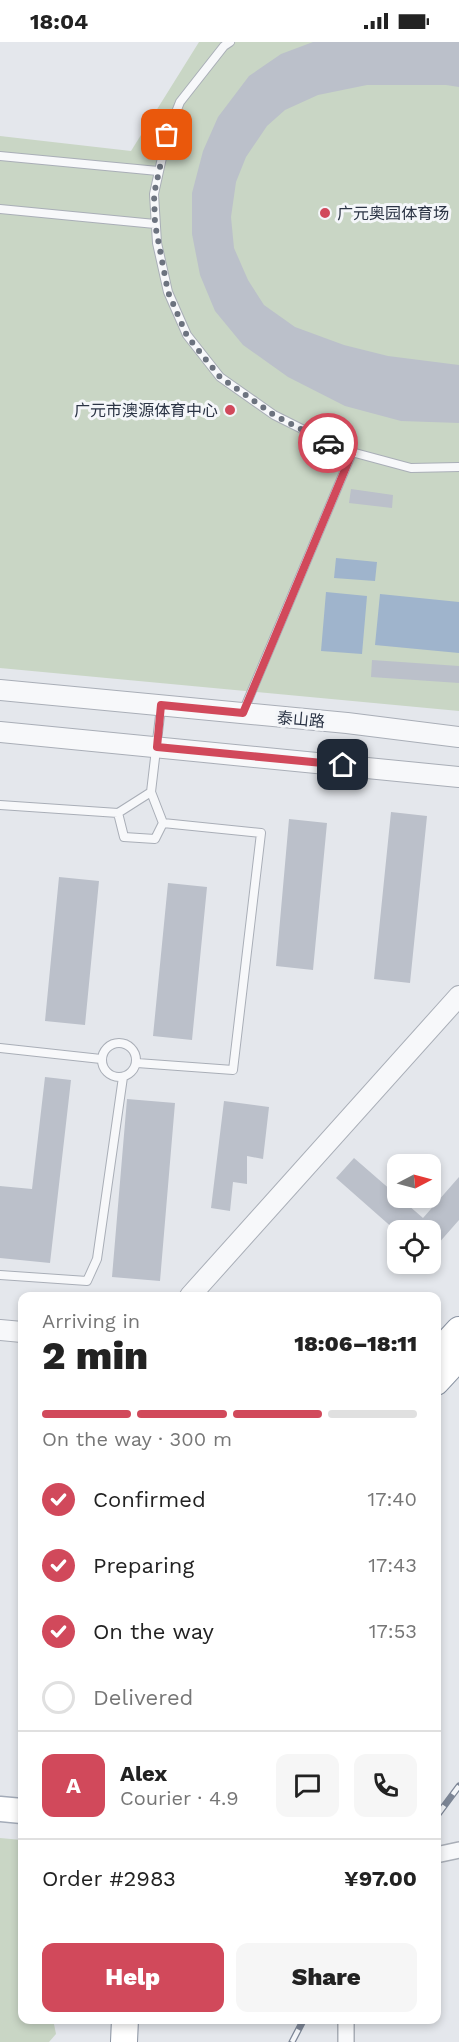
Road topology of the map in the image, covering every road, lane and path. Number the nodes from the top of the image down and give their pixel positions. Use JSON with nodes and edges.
{"nodes":[{"id":1,"x":230,"y":42,"type":"edge"},
{"id":2,"x":0,"y":156,"type":"edge"},
{"id":3,"x":158,"y":171,"type":"junction"},
{"id":4,"x":0,"y":209,"type":"edge"},
{"id":5,"x":155,"y":224,"type":"junction"},
{"id":6,"x":352,"y":453,"type":"junction"},
{"id":7,"x":459,"y":467,"type":"edge"},
{"id":8,"x":0,"y":690,"type":"edge"},
{"id":9,"x":161,"y":705,"type":"junction"},
{"id":10,"x":243,"y":713,"type":"junction"},
{"id":11,"x":0,"y":732,"type":"edge"},
{"id":12,"x":459,"y":737,"type":"edge"},
{"id":13,"x":157,"y":747,"type":"junction"},
{"id":14,"x":459,"y":777,"type":"edge"},
{"id":15,"x":151,"y":792,"type":"junction"},
{"id":16,"x":0,"y":805,"type":"edge"},
{"id":17,"x":118,"y":813,"type":"junction"},
{"id":18,"x":163,"y":823,"type":"junction"},
{"id":19,"x":459,"y":996,"type":"edge"},
{"id":20,"x":0,"y":1048,"type":"edge"},
{"id":21,"x":101,"y":1059,"type":"junction"},
{"id":22,"x":137,"y":1063,"type":"junction"},
{"id":23,"x":123,"y":1077,"type":"junction"},
{"id":24,"x":0,"y":1275,"type":"edge"},
{"id":25,"x":194,"y":1292,"type":"edge"},
{"id":26,"x":0,"y":1330,"type":"edge"},
{"id":27,"x":459,"y":1330,"type":"edge"},
{"id":28,"x":18,"y":1332,"type":"edge"},
{"id":29,"x":441,"y":1350,"type":"edge"},
{"id":30,"x":459,"y":1357,"type":"edge"},
{"id":31,"x":441,"y":1377,"type":"edge"},
{"id":32,"x":0,"y":1809,"type":"edge"},
{"id":33,"x":18,"y":1811,"type":"edge"},
{"id":34,"x":0,"y":1821,"type":"edge"},
{"id":35,"x":18,"y":1823,"type":"edge"},
{"id":36,"x":459,"y":1850,"type":"edge"},
{"id":37,"x":441,"y":1854,"type":"edge"},
{"id":38,"x":125,"y":2024,"type":"edge"},
{"id":39,"x":346,"y":2024,"type":"edge"},
{"id":40,"x":124,"y":2042,"type":"edge"},
{"id":41,"x":346,"y":2042,"type":"edge"}],
"edges":[{"from":1,"to":3,"type":"lane"},
{"from":2,"to":3,"type":"lane"},
{"from":3,"to":5,"type":"lane"},
{"from":4,"to":5,"type":"lane"},
{"from":5,"to":6,"type":"lane"},
{"from":6,"to":7,"type":"lane"},
{"from":6,"to":10,"type":"lane"},
{"from":8,"to":9,"type":"street","name":"泰山路"},
{"from":9,"to":10,"type":"street","name":"泰山路"},
{"from":9,"to":13,"type":"lane"},
{"from":10,"to":12,"type":"street","name":"泰山路"},
{"from":11,"to":13,"type":"street"},
{"from":13,"to":14,"type":"street"},
{"from":13,"to":15,"type":"lane"},
{"from":15,"to":17,"type":"lane"},
{"from":15,"to":18,"type":"lane"},
{"from":16,"to":17,"type":"lane"},
{"from":17,"to":18,"type":"lane"},
{"from":18,"to":22,"type":"lane"},
{"from":19,"to":25,"type":"street"},
{"from":20,"to":21,"type":"lane"},
{"from":21,"to":22,"type":"lane"},
{"from":21,"to":23,"type":"lane"},
{"from":22,"to":23,"type":"lane"},
{"from":23,"to":24,"type":"lane"},
{"from":26,"to":28,"type":"street"},
{"from":27,"to":29,"type":"highway"},
{"from":30,"to":31,"type":"highway"},
{"from":32,"to":33,"type":"main road"},
{"from":34,"to":35,"type":"main road"},
{"from":36,"to":37,"type":"street"},
{"from":38,"to":40,"type":"highway"},
{"from":39,"to":41,"type":"street"}]}
